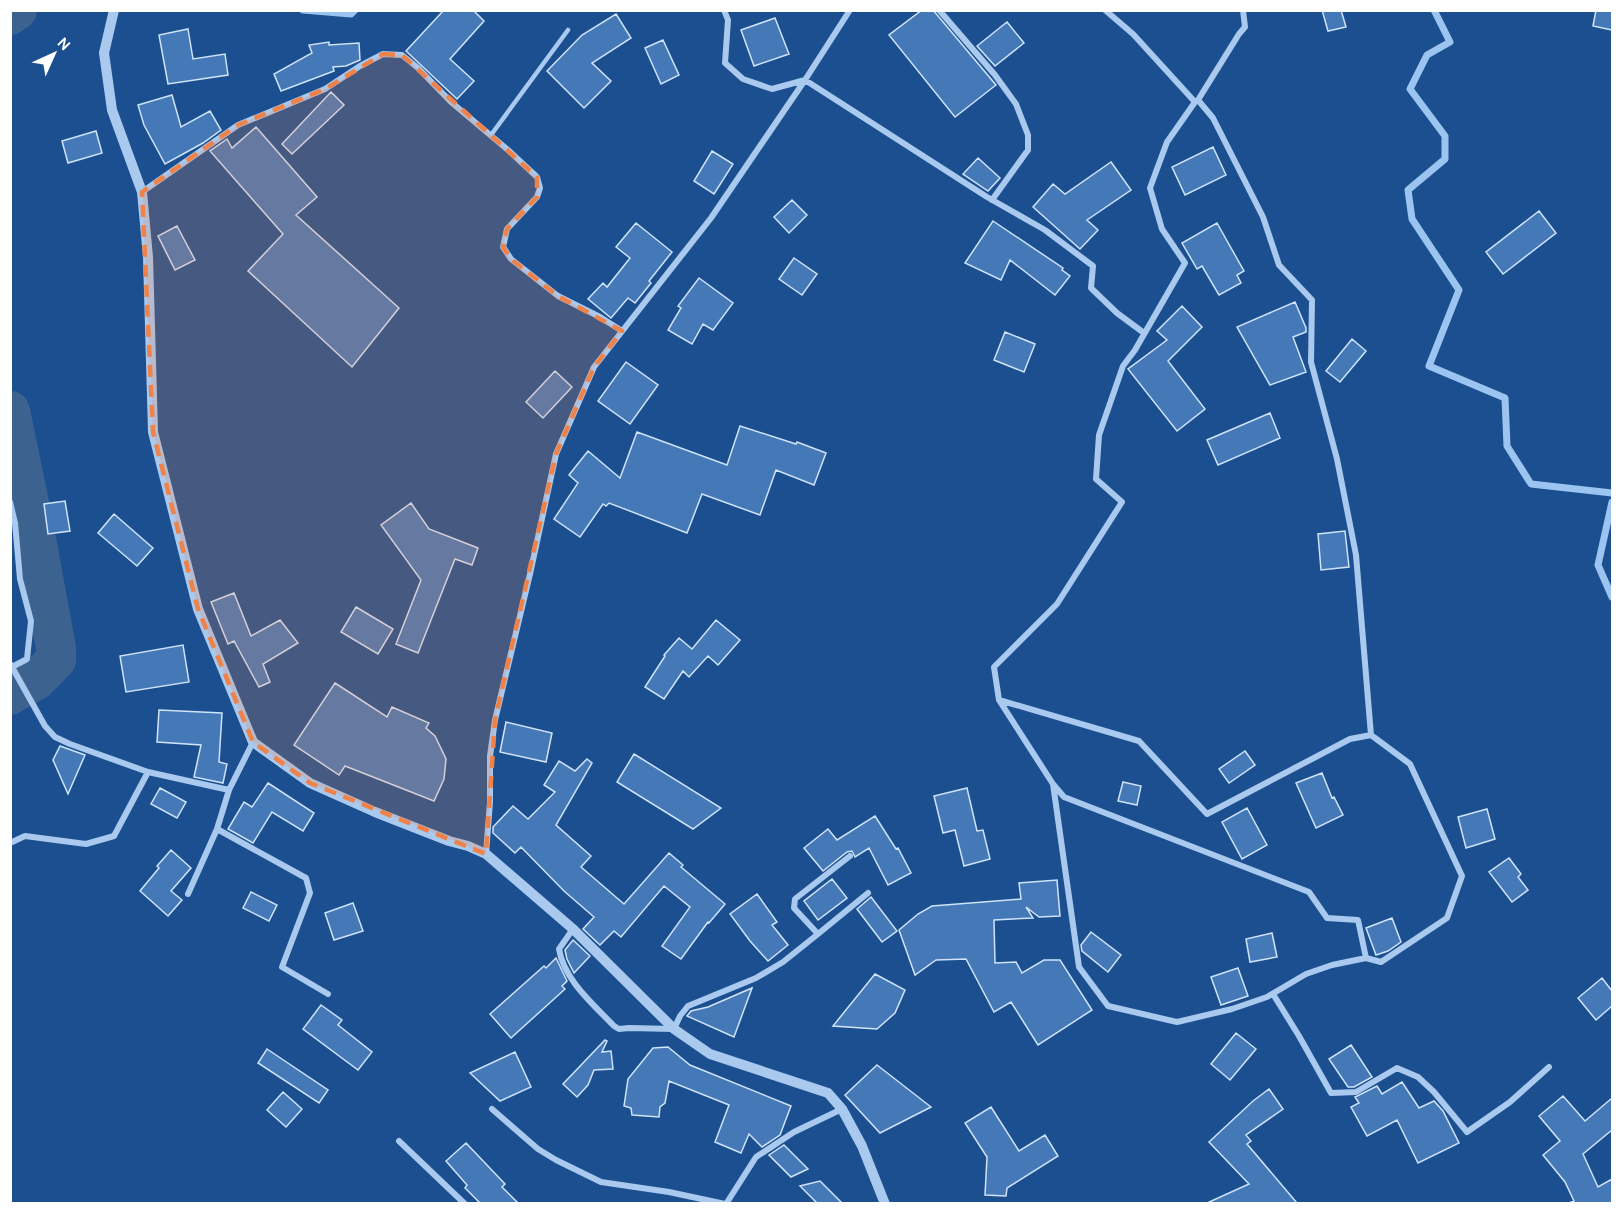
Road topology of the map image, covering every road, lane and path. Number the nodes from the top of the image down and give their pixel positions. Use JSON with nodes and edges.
{"nodes":[{"id":1,"x":114,"y":10,"type":"edge"},
{"id":2,"x":724,"y":10,"type":"edge"},
{"id":3,"x":850,"y":10,"type":"edge"},
{"id":4,"x":939,"y":10,"type":"edge"},
{"id":5,"x":1105,"y":10,"type":"edge"},
{"id":6,"x":1243,"y":10,"type":"edge"},
{"id":7,"x":568,"y":30,"type":"dead end"},
{"id":8,"x":805,"y":80,"type":"junction"},
{"id":9,"x":1197,"y":101,"type":"junction"},
{"id":10,"x":491,"y":135,"type":"junction"},
{"id":11,"x":142,"y":192,"type":"junction"},
{"id":12,"x":992,"y":200,"type":"junction"},
{"id":13,"x":622,"y":332,"type":"junction"},
{"id":14,"x":1144,"y":333,"type":"junction"},
{"id":15,"x":10,"y":502,"type":"edge"},
{"id":16,"x":11,"y":666,"type":"edge"},
{"id":17,"x":999,"y":700,"type":"junction"},
{"id":18,"x":1371,"y":735,"type":"junction"},
{"id":19,"x":253,"y":742,"type":"junction"},
{"id":20,"x":148,"y":772,"type":"junction"},
{"id":21,"x":1053,"y":784,"type":"junction"},
{"id":22,"x":230,"y":790,"type":"junction"},
{"id":23,"x":217,"y":829,"type":"junction"},
{"id":24,"x":10,"y":843,"type":"edge"},
{"id":25,"x":486,"y":854,"type":"junction"},
{"id":26,"x":850,"y":856,"type":"dead end"},
{"id":27,"x":868,"y":893,"type":"dead end"},
{"id":28,"x":188,"y":894,"type":"dead end"},
{"id":29,"x":573,"y":929,"type":"junction"},
{"id":30,"x":818,"y":934,"type":"junction"},
{"id":31,"x":1366,"y":958,"type":"junction"},
{"id":32,"x":328,"y":994,"type":"dead end"},
{"id":33,"x":1273,"y":994,"type":"junction"},
{"id":34,"x":674,"y":1029,"type":"junction"},
{"id":35,"x":1549,"y":1067,"type":"dead end"},
{"id":36,"x":492,"y":1109,"type":"dead end"},
{"id":37,"x":842,"y":1109,"type":"junction"},
{"id":38,"x":399,"y":1141,"type":"dead end"},
{"id":39,"x":465,"y":1203,"type":"edge"},
{"id":40,"x":725,"y":1203,"type":"edge"},
{"id":41,"x":885,"y":1203,"type":"edge"}],
"edges":[{"from":1,"to":11,"type":"street"},
{"from":2,"to":8,"type":"street"},
{"from":3,"to":8,"type":"street"},
{"from":4,"to":12,"type":"street"},
{"from":5,"to":9,"type":"street"},
{"from":6,"to":9,"type":"street"},
{"from":7,"to":10,"type":"lane"},
{"from":8,"to":12,"type":"street"},
{"from":8,"to":13,"type":"street"},
{"from":9,"to":14,"type":"street"},
{"from":9,"to":18,"type":"street"},
{"from":10,"to":11,"type":"street"},
{"from":10,"to":13,"type":"street"},
{"from":11,"to":19,"type":"street"},
{"from":12,"to":14,"type":"street"},
{"from":13,"to":25,"type":"street"},
{"from":14,"to":17,"type":"street"},
{"from":15,"to":16,"type":"street"},
{"from":16,"to":20,"type":"street"},
{"from":17,"to":18,"type":"street"},
{"from":17,"to":21,"type":"street"},
{"from":18,"to":31,"type":"street"},
{"from":19,"to":22,"type":"street"},
{"from":19,"to":25,"type":"street"},
{"from":20,"to":22,"type":"street"},
{"from":20,"to":24,"type":"street"},
{"from":21,"to":31,"type":"street"},
{"from":21,"to":33,"type":"street"},
{"from":22,"to":23,"type":"street"},
{"from":23,"to":28,"type":"street"},
{"from":23,"to":32,"type":"street"},
{"from":25,"to":29,"type":"street"},
{"from":26,"to":30,"type":"street"},
{"from":27,"to":30,"type":"street"},
{"from":29,"to":34,"type":"street"},
{"from":29,"to":34,"type":"street"},
{"from":30,"to":34,"type":"street"},
{"from":31,"to":33,"type":"street"},
{"from":33,"to":35,"type":"street"},
{"from":34,"to":37,"type":"street"},
{"from":36,"to":40,"type":"street"},
{"from":37,"to":40,"type":"street"},
{"from":37,"to":41,"type":"street"},
{"from":38,"to":39,"type":"street"}]}
